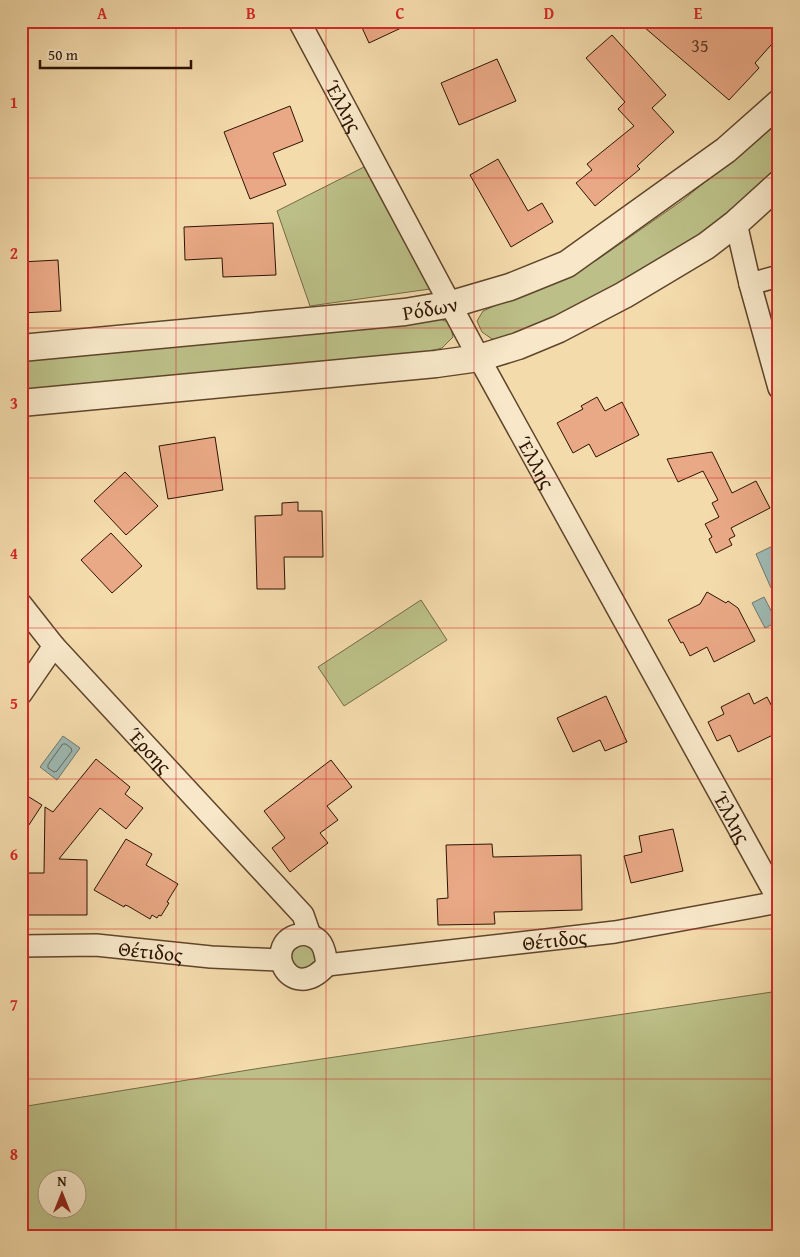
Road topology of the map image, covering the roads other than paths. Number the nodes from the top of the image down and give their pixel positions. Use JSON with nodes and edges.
{"nodes":[{"id":1,"x":299,"y":21,"type":"edge"},
{"id":2,"x":779,"y":103,"type":"edge"},
{"id":3,"x":779,"y":184,"type":"edge"},
{"id":4,"x":736,"y":223,"type":"junction"},
{"id":5,"x":779,"y":276,"type":"edge"},
{"id":6,"x":750,"y":284,"type":"junction"},
{"id":7,"x":452,"y":304,"type":"junction"},
{"id":8,"x":21,"y":348,"type":"edge"},
{"id":9,"x":479,"y":358,"type":"junction"},
{"id":10,"x":779,"y":388,"type":"edge"},
{"id":11,"x":21,"y":403,"type":"edge"},
{"id":12,"x":21,"y":604,"type":"edge"},
{"id":13,"x":54,"y":646,"type":"junction"},
{"id":14,"x":21,"y":694,"type":"edge"},
{"id":15,"x":283,"y":894,"type":"junction"},
{"id":16,"x":779,"y":902,"type":"edge"},
{"id":17,"x":310,"y":935,"type":"junction"},
{"id":18,"x":290,"y":938,"type":"junction"},
{"id":19,"x":21,"y":946,"type":"edge"},
{"id":20,"x":280,"y":960,"type":"junction"},
{"id":21,"x":327,"y":965,"type":"junction"}],
"edges":[{"from":1,"to":7,"type":"street","name":"Έλλης"},
{"from":2,"to":7,"type":"street","name":"Ρόδων"},
{"from":3,"to":4,"type":"street"},
{"from":4,"to":6,"type":"street"},
{"from":4,"to":9,"type":"street"},
{"from":5,"to":6,"type":"street"},
{"from":6,"to":10,"type":"street"},
{"from":7,"to":8,"type":"street","name":"Ρόδων"},
{"from":7,"to":9,"type":"street","name":"Έλλης"},
{"from":9,"to":11,"type":"street"},
{"from":9,"to":16,"type":"street","name":"Έλλης"},
{"from":12,"to":13,"type":"street","name":"Έρσης"},
{"from":13,"to":14,"type":"street"},
{"from":13,"to":15,"type":"street","name":"Έρσης"},
{"from":15,"to":17,"type":"street","name":"Έρσης"},
{"from":15,"to":18,"type":"street"},
{"from":16,"to":21,"type":"street","name":"Θέτιδος"},
{"from":17,"to":18,"type":"street"},
{"from":17,"to":21,"type":"street"},
{"from":18,"to":20,"type":"street"},
{"from":19,"to":20,"type":"street","name":"Θέτιδος"},
{"from":20,"to":21,"type":"street"}]}
